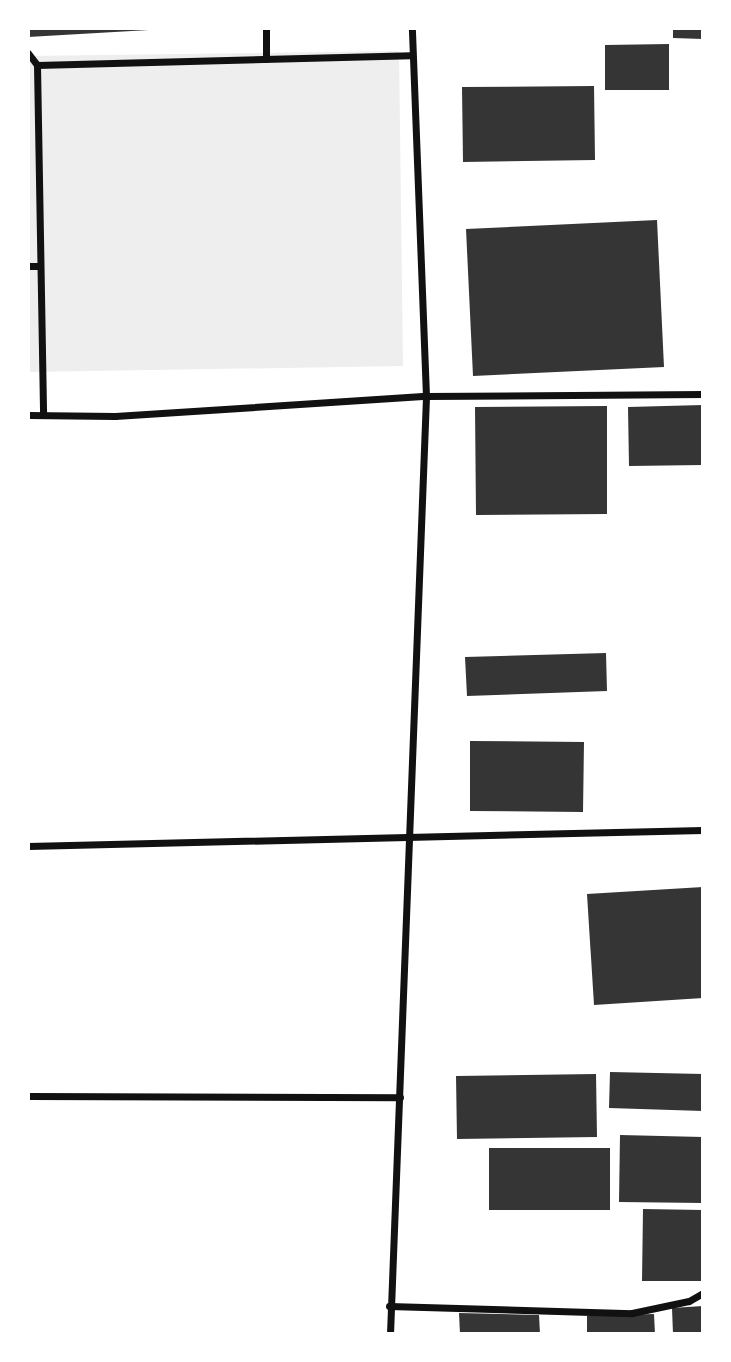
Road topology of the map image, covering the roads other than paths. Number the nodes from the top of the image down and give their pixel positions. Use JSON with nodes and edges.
{"nodes":[{"id":1,"x":266,"y":28,"type":"edge"},
{"id":2,"x":412,"y":28,"type":"edge"},
{"id":3,"x":28,"y":53,"type":"edge"},
{"id":4,"x":411,"y":55,"type":"junction"},
{"id":5,"x":266,"y":59,"type":"junction"},
{"id":6,"x":37,"y":65,"type":"junction"},
{"id":7,"x":28,"y":266,"type":"edge"},
{"id":8,"x":40,"y":266,"type":"junction"},
{"id":9,"x":703,"y":394,"type":"edge"},
{"id":10,"x":426,"y":396,"type":"junction"},
{"id":11,"x":28,"y":415,"type":"edge"},
{"id":12,"x":43,"y":415,"type":"junction"},
{"id":13,"x":703,"y":830,"type":"edge"},
{"id":14,"x":411,"y":835,"type":"junction"},
{"id":15,"x":28,"y":846,"type":"edge"},
{"id":16,"x":28,"y":1096,"type":"edge"},
{"id":17,"x":400,"y":1097,"type":"junction"},
{"id":18,"x":703,"y":1293,"type":"edge"},
{"id":19,"x":389,"y":1306,"type":"junction"},
{"id":20,"x":390,"y":1334,"type":"edge"}],
"edges":[{"from":1,"to":5,"type":"street"},
{"from":2,"to":4,"type":"street"},
{"from":3,"to":6,"type":"street"},
{"from":4,"to":5,"type":"street"},
{"from":4,"to":10,"type":"street"},
{"from":5,"to":6,"type":"street"},
{"from":6,"to":8,"type":"street"},
{"from":7,"to":8,"type":"street"},
{"from":8,"to":12,"type":"street"},
{"from":9,"to":10,"type":"street"},
{"from":10,"to":12,"type":"street"},
{"from":10,"to":14,"type":"street"},
{"from":11,"to":12,"type":"street"},
{"from":13,"to":14,"type":"street"},
{"from":14,"to":15,"type":"street"},
{"from":14,"to":17,"type":"street"},
{"from":16,"to":17,"type":"street"},
{"from":17,"to":19,"type":"street"},
{"from":18,"to":19,"type":"street"},
{"from":19,"to":20,"type":"street"}]}
